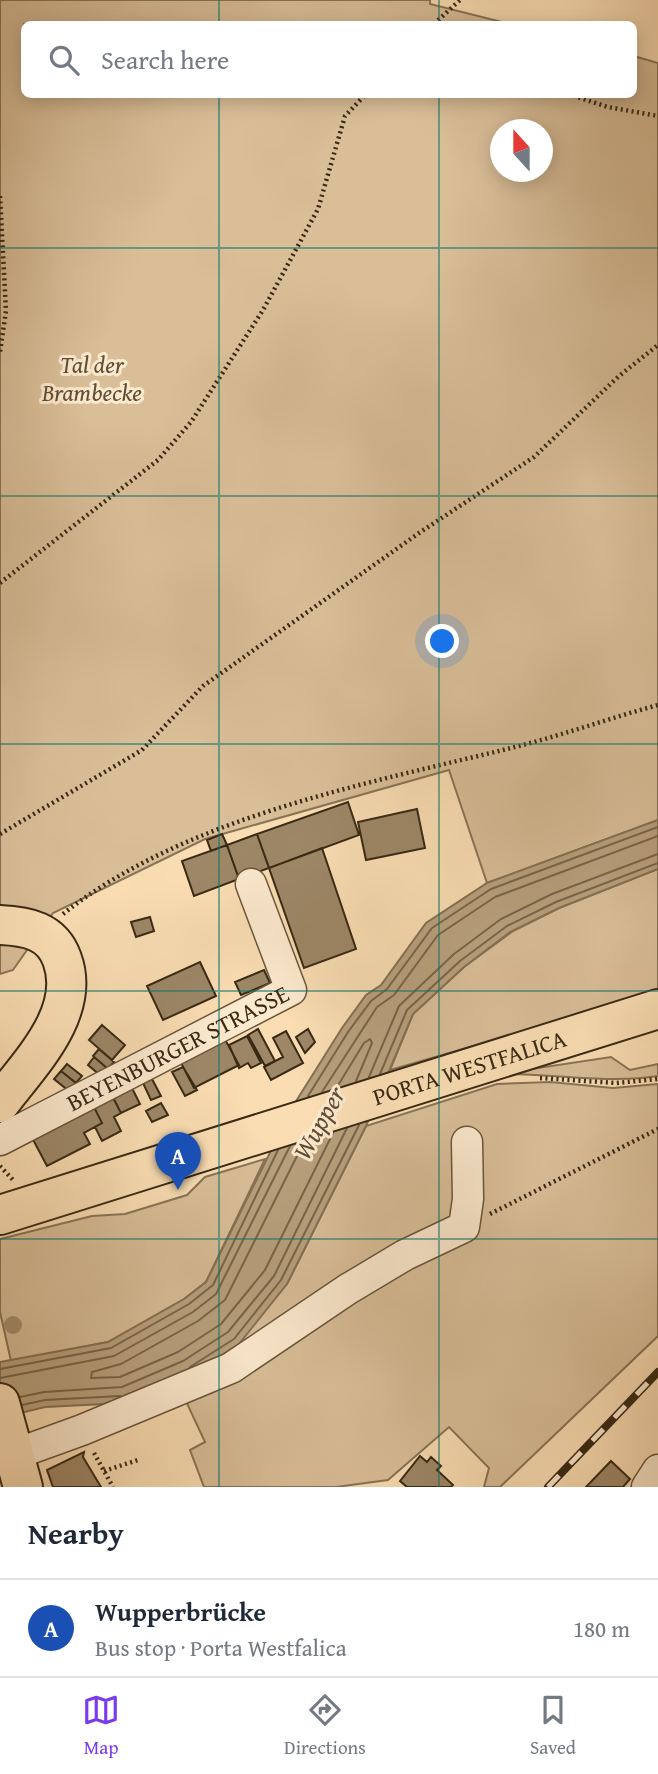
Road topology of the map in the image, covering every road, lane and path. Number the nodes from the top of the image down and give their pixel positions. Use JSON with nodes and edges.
{"nodes":[{"id":1,"x":460,"y":0,"type":"edge"},
{"id":2,"x":437,"y":21,"type":"edge"},
{"id":3,"x":362,"y":98,"type":"edge"},
{"id":4,"x":580,"y":98,"type":"edge"},
{"id":5,"x":658,"y":116,"type":"edge"},
{"id":6,"x":0,"y":196,"type":"edge"},
{"id":7,"x":658,"y":345,"type":"edge"},
{"id":8,"x":0,"y":352,"type":"edge"},
{"id":9,"x":0,"y":583,"type":"edge"},
{"id":10,"x":658,"y":705,"type":"edge"},
{"id":11,"x":0,"y":834,"type":"edge"},
{"id":12,"x":251,"y":884,"type":"dead end"},
{"id":13,"x":0,"y":925,"type":"edge"},
{"id":14,"x":40,"y":932,"type":"junction"},
{"id":15,"x":658,"y":1009,"type":"edge"},
{"id":16,"x":528,"y":1078,"type":"dead end"},
{"id":17,"x":658,"y":1079,"type":"edge"},
{"id":18,"x":0,"y":1104,"type":"edge"},
{"id":19,"x":658,"y":1129,"type":"edge"},
{"id":20,"x":0,"y":1140,"type":"edge"},
{"id":21,"x":467,"y":1142,"type":"dead end"},
{"id":22,"x":0,"y":1215,"type":"edge"},
{"id":23,"x":464,"y":1227,"type":"junction"},
{"id":24,"x":82,"y":1430,"type":"junction"},
{"id":25,"x":10,"y":1442,"type":"edge"},
{"id":26,"x":138,"y":1460,"type":"dead end"},
{"id":27,"x":658,"y":1470,"type":"edge"},
{"id":28,"x":104,"y":1471,"type":"junction"},
{"id":29,"x":113,"y":1487,"type":"edge"},
{"id":30,"x":647,"y":1487,"type":"edge"}],
"edges":[{"from":1,"to":2,"type":"path"},
{"from":3,"to":9,"type":"path"},
{"from":4,"to":5,"type":"path"},
{"from":6,"to":8,"type":"path"},
{"from":7,"to":11,"type":"path"},
{"from":10,"to":14,"type":"path"},
{"from":12,"to":20,"type":"street","name":"BEYENBURGER STRASSE"},
{"from":13,"to":14,"type":"main road"},
{"from":14,"to":18,"type":"main road"},
{"from":15,"to":22,"type":"main road","name":"PORTA WESTFALICA"},
{"from":16,"to":17,"type":"path"},
{"from":19,"to":23,"type":"path"},
{"from":21,"to":23,"type":"street"},
{"from":23,"to":24,"type":"street"},
{"from":24,"to":25,"type":"street"},
{"from":24,"to":28,"type":"path"},
{"from":26,"to":28,"type":"path"},
{"from":27,"to":30,"type":"street"},
{"from":28,"to":29,"type":"path"}]}
